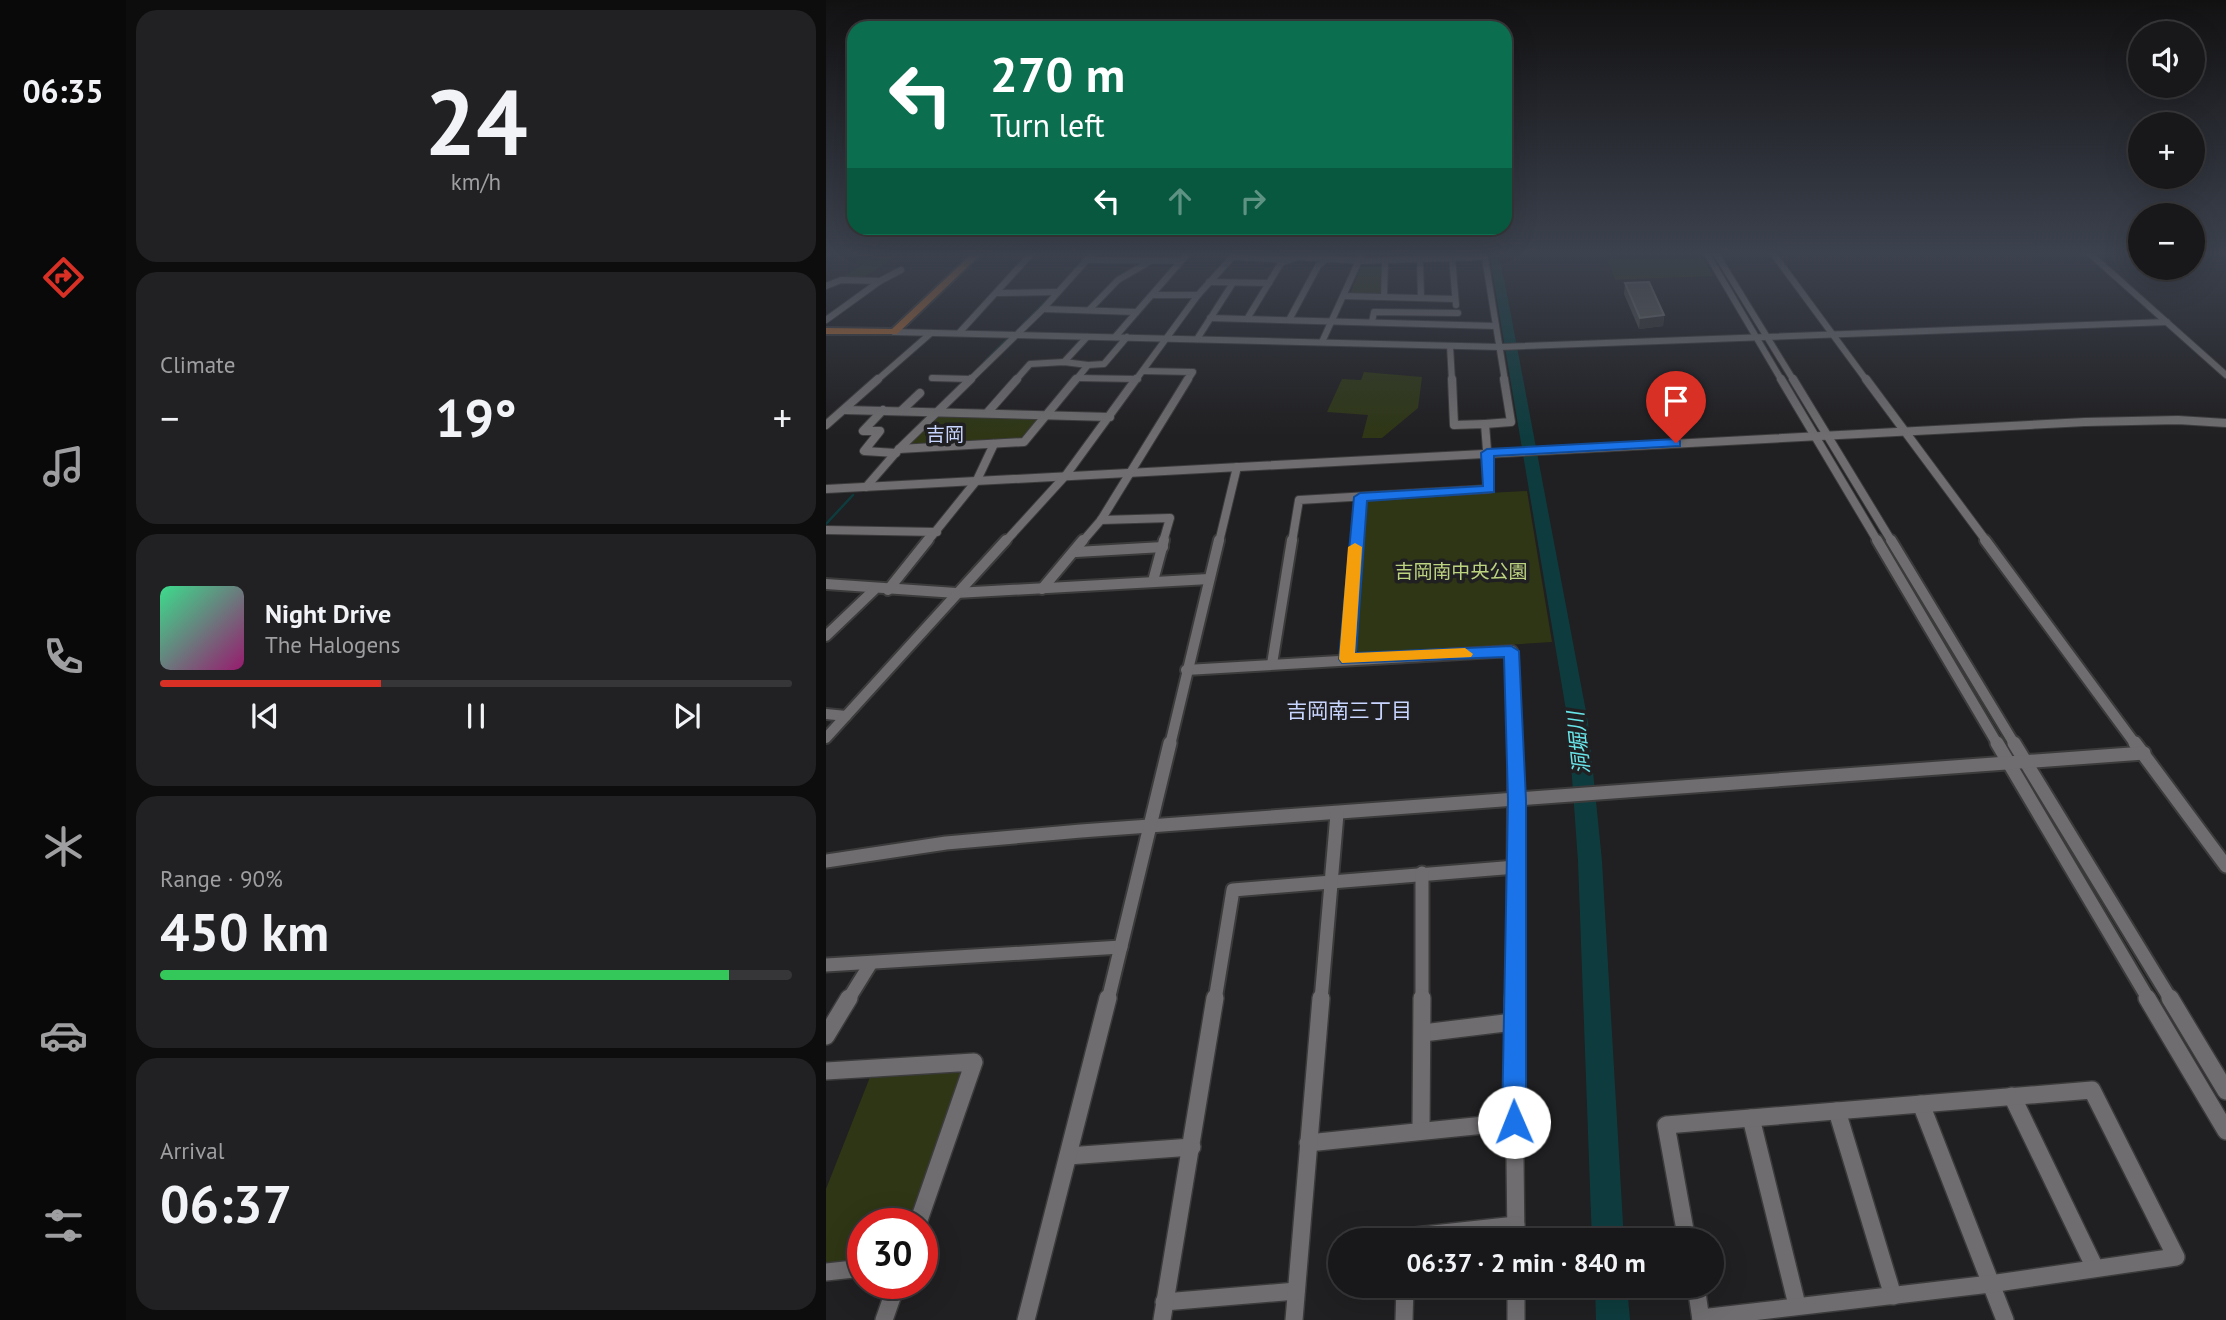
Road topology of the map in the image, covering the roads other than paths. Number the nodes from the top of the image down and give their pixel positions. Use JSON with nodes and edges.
{"nodes":[{"id":1,"x":1458,"y":313,"type":"edge"},
{"id":2,"x":914,"y":314,"type":"edge"},
{"id":3,"x":977,"y":314,"type":"edge"},
{"id":4,"x":1038,"y":314,"type":"edge"},
{"id":5,"x":1135,"y":314,"type":"edge"},
{"id":6,"x":1185,"y":314,"type":"edge"},
{"id":7,"x":1213,"y":314,"type":"edge"},
{"id":8,"x":1250,"y":314,"type":"edge"},
{"id":9,"x":1292,"y":314,"type":"edge"},
{"id":10,"x":1335,"y":314,"type":"edge"},
{"id":11,"x":1374,"y":314,"type":"edge"},
{"id":12,"x":1494,"y":314,"type":"edge"},
{"id":13,"x":1748,"y":314,"type":"edge"},
{"id":14,"x":1750,"y":314,"type":"edge"},
{"id":15,"x":1817,"y":314,"type":"edge"},
{"id":16,"x":2158,"y":314,"type":"edge"},
{"id":17,"x":1210,"y":318,"type":"junction"},
{"id":18,"x":1247,"y":319,"type":"junction"},
{"id":19,"x":1289,"y":320,"type":"junction"},
{"id":20,"x":1331,"y":321,"type":"junction"},
{"id":21,"x":1372,"y":322,"type":"junction"},
{"id":22,"x":2167,"y":322,"type":"junction"},
{"id":23,"x":1460,"y":325,"type":"junction"},
{"id":24,"x":1496,"y":326,"type":"junction"},
{"id":25,"x":826,"y":331,"type":"edge"},
{"id":26,"x":894,"y":332,"type":"junction"},
{"id":27,"x":931,"y":332,"type":"junction"},
{"id":28,"x":959,"y":333,"type":"junction"},
{"id":29,"x":1015,"y":335,"type":"junction"},
{"id":30,"x":1833,"y":335,"type":"junction"},
{"id":31,"x":1087,"y":337,"type":"junction"},
{"id":32,"x":1115,"y":337,"type":"junction"},
{"id":33,"x":1127,"y":337,"type":"junction"},
{"id":34,"x":1167,"y":338,"type":"junction"},
{"id":35,"x":1197,"y":338,"type":"junction"},
{"id":36,"x":1764,"y":338,"type":"junction"},
{"id":37,"x":1322,"y":342,"type":"junction"},
{"id":38,"x":1450,"y":346,"type":"junction"},
{"id":39,"x":1504,"y":347,"type":"junction"},
{"id":40,"x":1064,"y":362,"type":"junction"},
{"id":41,"x":1088,"y":365,"type":"junction"},
{"id":42,"x":1140,"y":375,"type":"junction"},
{"id":43,"x":2226,"y":375,"type":"edge"},
{"id":44,"x":932,"y":378,"type":"dead end"},
{"id":45,"x":1077,"y":378,"type":"junction"},
{"id":46,"x":967,"y":379,"type":"junction"},
{"id":47,"x":920,"y":393,"type":"dead end"},
{"id":48,"x":845,"y":410,"type":"junction"},
{"id":49,"x":883,"y":410,"type":"junction"},
{"id":50,"x":901,"y":411,"type":"junction"},
{"id":51,"x":934,"y":411,"type":"junction"},
{"id":52,"x":986,"y":412,"type":"junction"},
{"id":53,"x":1048,"y":414,"type":"junction"},
{"id":54,"x":1110,"y":416,"type":"junction"},
{"id":55,"x":2226,"y":423,"type":"edge"},
{"id":56,"x":1485,"y":424,"type":"junction"},
{"id":57,"x":826,"y":425,"type":"edge"},
{"id":58,"x":1903,"y":431,"type":"junction"},
{"id":59,"x":1822,"y":435,"type":"junction"},
{"id":60,"x":994,"y":444,"type":"junction"},
{"id":61,"x":895,"y":451,"type":"junction"},
{"id":62,"x":1487,"y":453,"type":"junction"},
{"id":63,"x":1237,"y":467,"type":"junction"},
{"id":64,"x":1130,"y":472,"type":"junction"},
{"id":65,"x":1066,"y":475,"type":"junction"},
{"id":66,"x":977,"y":480,"type":"junction"},
{"id":67,"x":866,"y":487,"type":"junction"},
{"id":68,"x":826,"y":489,"type":"edge"},
{"id":69,"x":1360,"y":497,"type":"junction"},
{"id":70,"x":1101,"y":520,"type":"junction"},
{"id":71,"x":827,"y":530,"type":"edge"},
{"id":72,"x":937,"y":532,"type":"junction"},
{"id":73,"x":1163,"y":547,"type":"junction"},
{"id":74,"x":1076,"y":552,"type":"junction"},
{"id":75,"x":1209,"y":579,"type":"junction"},
{"id":76,"x":1153,"y":581,"type":"junction"},
{"id":77,"x":826,"y":584,"type":"edge"},
{"id":78,"x":1042,"y":589,"type":"junction"},
{"id":79,"x":874,"y":590,"type":"junction"},
{"id":80,"x":888,"y":590,"type":"junction"},
{"id":81,"x":956,"y":593,"type":"junction"},
{"id":82,"x":826,"y":636,"type":"edge"},
{"id":83,"x":1347,"y":659,"type":"junction"},
{"id":84,"x":1272,"y":664,"type":"junction"},
{"id":85,"x":1186,"y":670,"type":"junction"},
{"id":86,"x":826,"y":714,"type":"edge"},
{"id":87,"x":846,"y":716,"type":"junction"},
{"id":88,"x":826,"y":738,"type":"edge"},
{"id":89,"x":2144,"y":753,"type":"junction"},
{"id":90,"x":2026,"y":763,"type":"junction"},
{"id":91,"x":2010,"y":764,"type":"junction"},
{"id":92,"x":1517,"y":800,"type":"junction"},
{"id":93,"x":1337,"y":814,"type":"junction"},
{"id":94,"x":1150,"y":826,"type":"junction"},
{"id":95,"x":2224,"y":859,"type":"edge"},
{"id":96,"x":826,"y":861,"type":"edge"},
{"id":97,"x":1516,"y":867,"type":"junction"},
{"id":98,"x":1422,"y":873,"type":"junction"},
{"id":99,"x":1329,"y":880,"type":"junction"},
{"id":100,"x":1121,"y":947,"type":"junction"},
{"id":101,"x":871,"y":963,"type":"junction"},
{"id":102,"x":826,"y":965,"type":"edge"},
{"id":103,"x":1513,"y":1022,"type":"junction"},
{"id":104,"x":1423,"y":1033,"type":"junction"},
{"id":105,"x":826,"y":1036,"type":"edge"},
{"id":106,"x":826,"y":1072,"type":"edge"},
{"id":107,"x":2226,"y":1091,"type":"edge"},
{"id":108,"x":2012,"y":1096,"type":"junction"},
{"id":109,"x":1921,"y":1104,"type":"junction"},
{"id":110,"x":1837,"y":1111,"type":"junction"},
{"id":111,"x":1751,"y":1118,"type":"junction"},
{"id":112,"x":1514,"y":1122,"type":"junction"},
{"id":113,"x":1421,"y":1130,"type":"junction"},
{"id":114,"x":2226,"y":1131,"type":"edge"},
{"id":115,"x":1308,"y":1143,"type":"junction"},
{"id":116,"x":1192,"y":1147,"type":"junction"},
{"id":117,"x":1068,"y":1156,"type":"junction"},
{"id":118,"x":923,"y":1208,"type":"edge"},
{"id":119,"x":1516,"y":1228,"type":"edge"},
{"id":120,"x":1685,"y":1228,"type":"edge"},
{"id":121,"x":2095,"y":1268,"type":"junction"},
{"id":122,"x":847,"y":1270,"type":"edge"},
{"id":123,"x":826,"y":1272,"type":"edge"},
{"id":124,"x":1990,"y":1284,"type":"junction"},
{"id":125,"x":1296,"y":1291,"type":"junction"},
{"id":126,"x":1893,"y":1296,"type":"junction"},
{"id":127,"x":1405,"y":1298,"type":"edge"},
{"id":128,"x":1516,"y":1298,"type":"edge"},
{"id":129,"x":1698,"y":1298,"type":"edge"},
{"id":130,"x":891,"y":1299,"type":"edge"},
{"id":131,"x":1797,"y":1305,"type":"junction"},
{"id":132,"x":1163,"y":1311,"type":"edge"},
{"id":133,"x":1701,"y":1319,"type":"edge"},
{"id":134,"x":884,"y":1320,"type":"edge"},
{"id":135,"x":1026,"y":1320,"type":"edge"},
{"id":136,"x":1294,"y":1320,"type":"edge"},
{"id":137,"x":1404,"y":1320,"type":"edge"},
{"id":138,"x":1516,"y":1320,"type":"edge"},
{"id":139,"x":2005,"y":1320,"type":"edge"}],
"edges":[{"from":1,"to":23,"type":"street"},
{"from":2,"to":26,"type":"main road"},
{"from":3,"to":28,"type":"street"},
{"from":4,"to":29,"type":"street"},
{"from":5,"to":32,"type":"street"},
{"from":6,"to":34,"type":"street"},
{"from":7,"to":17,"type":"street"},
{"from":8,"to":18,"type":"street"},
{"from":9,"to":19,"type":"street"},
{"from":10,"to":20,"type":"street"},
{"from":11,"to":21,"type":"street"},
{"from":12,"to":24,"type":"street"},
{"from":13,"to":36,"type":"street"},
{"from":14,"to":36,"type":"street"},
{"from":15,"to":30,"type":"street"},
{"from":16,"to":22,"type":"street"},
{"from":17,"to":18,"type":"street"},
{"from":17,"to":35,"type":"street"},
{"from":18,"to":19,"type":"street"},
{"from":19,"to":20,"type":"street"},
{"from":20,"to":21,"type":"street"},
{"from":20,"to":37,"type":"street"},
{"from":21,"to":23,"type":"street"},
{"from":22,"to":30,"type":"street"},
{"from":22,"to":43,"type":"street"},
{"from":23,"to":24,"type":"street"},
{"from":24,"to":39,"type":"street"},
{"from":25,"to":26,"type":"main road"},
{"from":26,"to":27,"type":"street"},
{"from":27,"to":28,"type":"street"},
{"from":27,"to":48,"type":"street"},
{"from":28,"to":29,"type":"street"},
{"from":29,"to":31,"type":"street"},
{"from":29,"to":46,"type":"street"},
{"from":30,"to":36,"type":"street"},
{"from":30,"to":58,"type":"street"},
{"from":31,"to":32,"type":"street"},
{"from":31,"to":40,"type":"street"},
{"from":32,"to":33,"type":"street"},
{"from":33,"to":34,"type":"street"},
{"from":33,"to":41,"type":"street"},
{"from":34,"to":35,"type":"street"},
{"from":34,"to":42,"type":"street"},
{"from":35,"to":37,"type":"street"},
{"from":36,"to":39,"type":"street"},
{"from":36,"to":59,"type":"street"},
{"from":37,"to":38,"type":"street"},
{"from":38,"to":39,"type":"street"},
{"from":38,"to":56,"type":"street"},
{"from":39,"to":56,"type":"street"},
{"from":40,"to":41,"type":"street"},
{"from":40,"to":52,"type":"street"},
{"from":41,"to":45,"type":"street"},
{"from":42,"to":45,"type":"street"},
{"from":42,"to":54,"type":"street"},
{"from":42,"to":64,"type":"street"},
{"from":44,"to":46,"type":"street"},
{"from":45,"to":53,"type":"street"},
{"from":46,"to":51,"type":"street"},
{"from":47,"to":50,"type":"street"},
{"from":48,"to":49,"type":"street"},
{"from":48,"to":57,"type":"street"},
{"from":49,"to":50,"type":"street"},
{"from":49,"to":61,"type":"street"},
{"from":50,"to":51,"type":"street"},
{"from":51,"to":52,"type":"street"},
{"from":51,"to":61,"type":"street"},
{"from":52,"to":53,"type":"street"},
{"from":53,"to":54,"type":"street"},
{"from":53,"to":60,"type":"street"},
{"from":54,"to":65,"type":"street"},
{"from":55,"to":58,"type":"street"},
{"from":56,"to":62,"type":"street"},
{"from":58,"to":59,"type":"street"},
{"from":58,"to":89,"type":"street"},
{"from":59,"to":62,"type":"street"},
{"from":59,"to":90,"type":"street"},
{"from":59,"to":91,"type":"street"},
{"from":60,"to":61,"type":"street"},
{"from":60,"to":66,"type":"street"},
{"from":61,"to":67,"type":"street"},
{"from":62,"to":63,"type":"street"},
{"from":62,"to":69,"type":"street"},
{"from":63,"to":64,"type":"street"},
{"from":63,"to":75,"type":"street"},
{"from":64,"to":65,"type":"street"},
{"from":64,"to":70,"type":"street"},
{"from":65,"to":66,"type":"street"},
{"from":65,"to":81,"type":"street"},
{"from":66,"to":67,"type":"street"},
{"from":66,"to":72,"type":"street"},
{"from":67,"to":68,"type":"street"},
{"from":69,"to":83,"type":"street"},
{"from":69,"to":84,"type":"street"},
{"from":70,"to":73,"type":"street"},
{"from":70,"to":74,"type":"street"},
{"from":71,"to":72,"type":"street"},
{"from":72,"to":80,"type":"street"},
{"from":73,"to":74,"type":"street"},
{"from":73,"to":76,"type":"street"},
{"from":74,"to":78,"type":"street"},
{"from":75,"to":76,"type":"street"},
{"from":75,"to":85,"type":"street"},
{"from":76,"to":78,"type":"street"},
{"from":77,"to":79,"type":"street"},
{"from":78,"to":81,"type":"street"},
{"from":79,"to":80,"type":"street"},
{"from":79,"to":82,"type":"street"},
{"from":80,"to":81,"type":"street"},
{"from":81,"to":87,"type":"street"},
{"from":83,"to":84,"type":"street"},
{"from":83,"to":92,"type":"street"},
{"from":84,"to":85,"type":"street"},
{"from":85,"to":94,"type":"street"},
{"from":86,"to":87,"type":"street"},
{"from":87,"to":88,"type":"street"},
{"from":89,"to":90,"type":"street"},
{"from":89,"to":95,"type":"street"},
{"from":90,"to":91,"type":"street"},
{"from":90,"to":107,"type":"street"},
{"from":91,"to":92,"type":"street"},
{"from":91,"to":114,"type":"street"},
{"from":92,"to":93,"type":"street"},
{"from":92,"to":97,"type":"street"},
{"from":93,"to":94,"type":"street"},
{"from":93,"to":99,"type":"street"},
{"from":94,"to":96,"type":"street"},
{"from":94,"to":100,"type":"street"},
{"from":97,"to":98,"type":"street"},
{"from":97,"to":103,"type":"street"},
{"from":98,"to":99,"type":"street"},
{"from":98,"to":104,"type":"street"},
{"from":99,"to":115,"type":"street"},
{"from":99,"to":116,"type":"street"},
{"from":100,"to":101,"type":"street"},
{"from":100,"to":117,"type":"street"},
{"from":101,"to":102,"type":"street"},
{"from":101,"to":105,"type":"street"},
{"from":103,"to":104,"type":"street"},
{"from":103,"to":112,"type":"street"},
{"from":104,"to":113,"type":"street"},
{"from":106,"to":118,"type":"street"},
{"from":108,"to":109,"type":"street"},
{"from":108,"to":121,"type":"street"},
{"from":108,"to":121,"type":"street"},
{"from":109,"to":110,"type":"street"},
{"from":109,"to":124,"type":"street"},
{"from":110,"to":111,"type":"street"},
{"from":110,"to":126,"type":"street"},
{"from":111,"to":120,"type":"street"},
{"from":111,"to":131,"type":"street"},
{"from":112,"to":113,"type":"street"},
{"from":112,"to":119,"type":"street"},
{"from":113,"to":115,"type":"street"},
{"from":115,"to":125,"type":"street"},
{"from":116,"to":117,"type":"street"},
{"from":116,"to":132,"type":"street"},
{"from":117,"to":135,"type":"street"},
{"from":121,"to":124,"type":"street"},
{"from":122,"to":123,"type":"street"},
{"from":124,"to":126,"type":"street"},
{"from":124,"to":139,"type":"street"},
{"from":125,"to":132,"type":"street"},
{"from":125,"to":136,"type":"street"},
{"from":126,"to":131,"type":"street"},
{"from":127,"to":137,"type":"street"},
{"from":128,"to":138,"type":"street"},
{"from":129,"to":133,"type":"street"},
{"from":130,"to":134,"type":"street"},
{"from":131,"to":133,"type":"street"}]}
